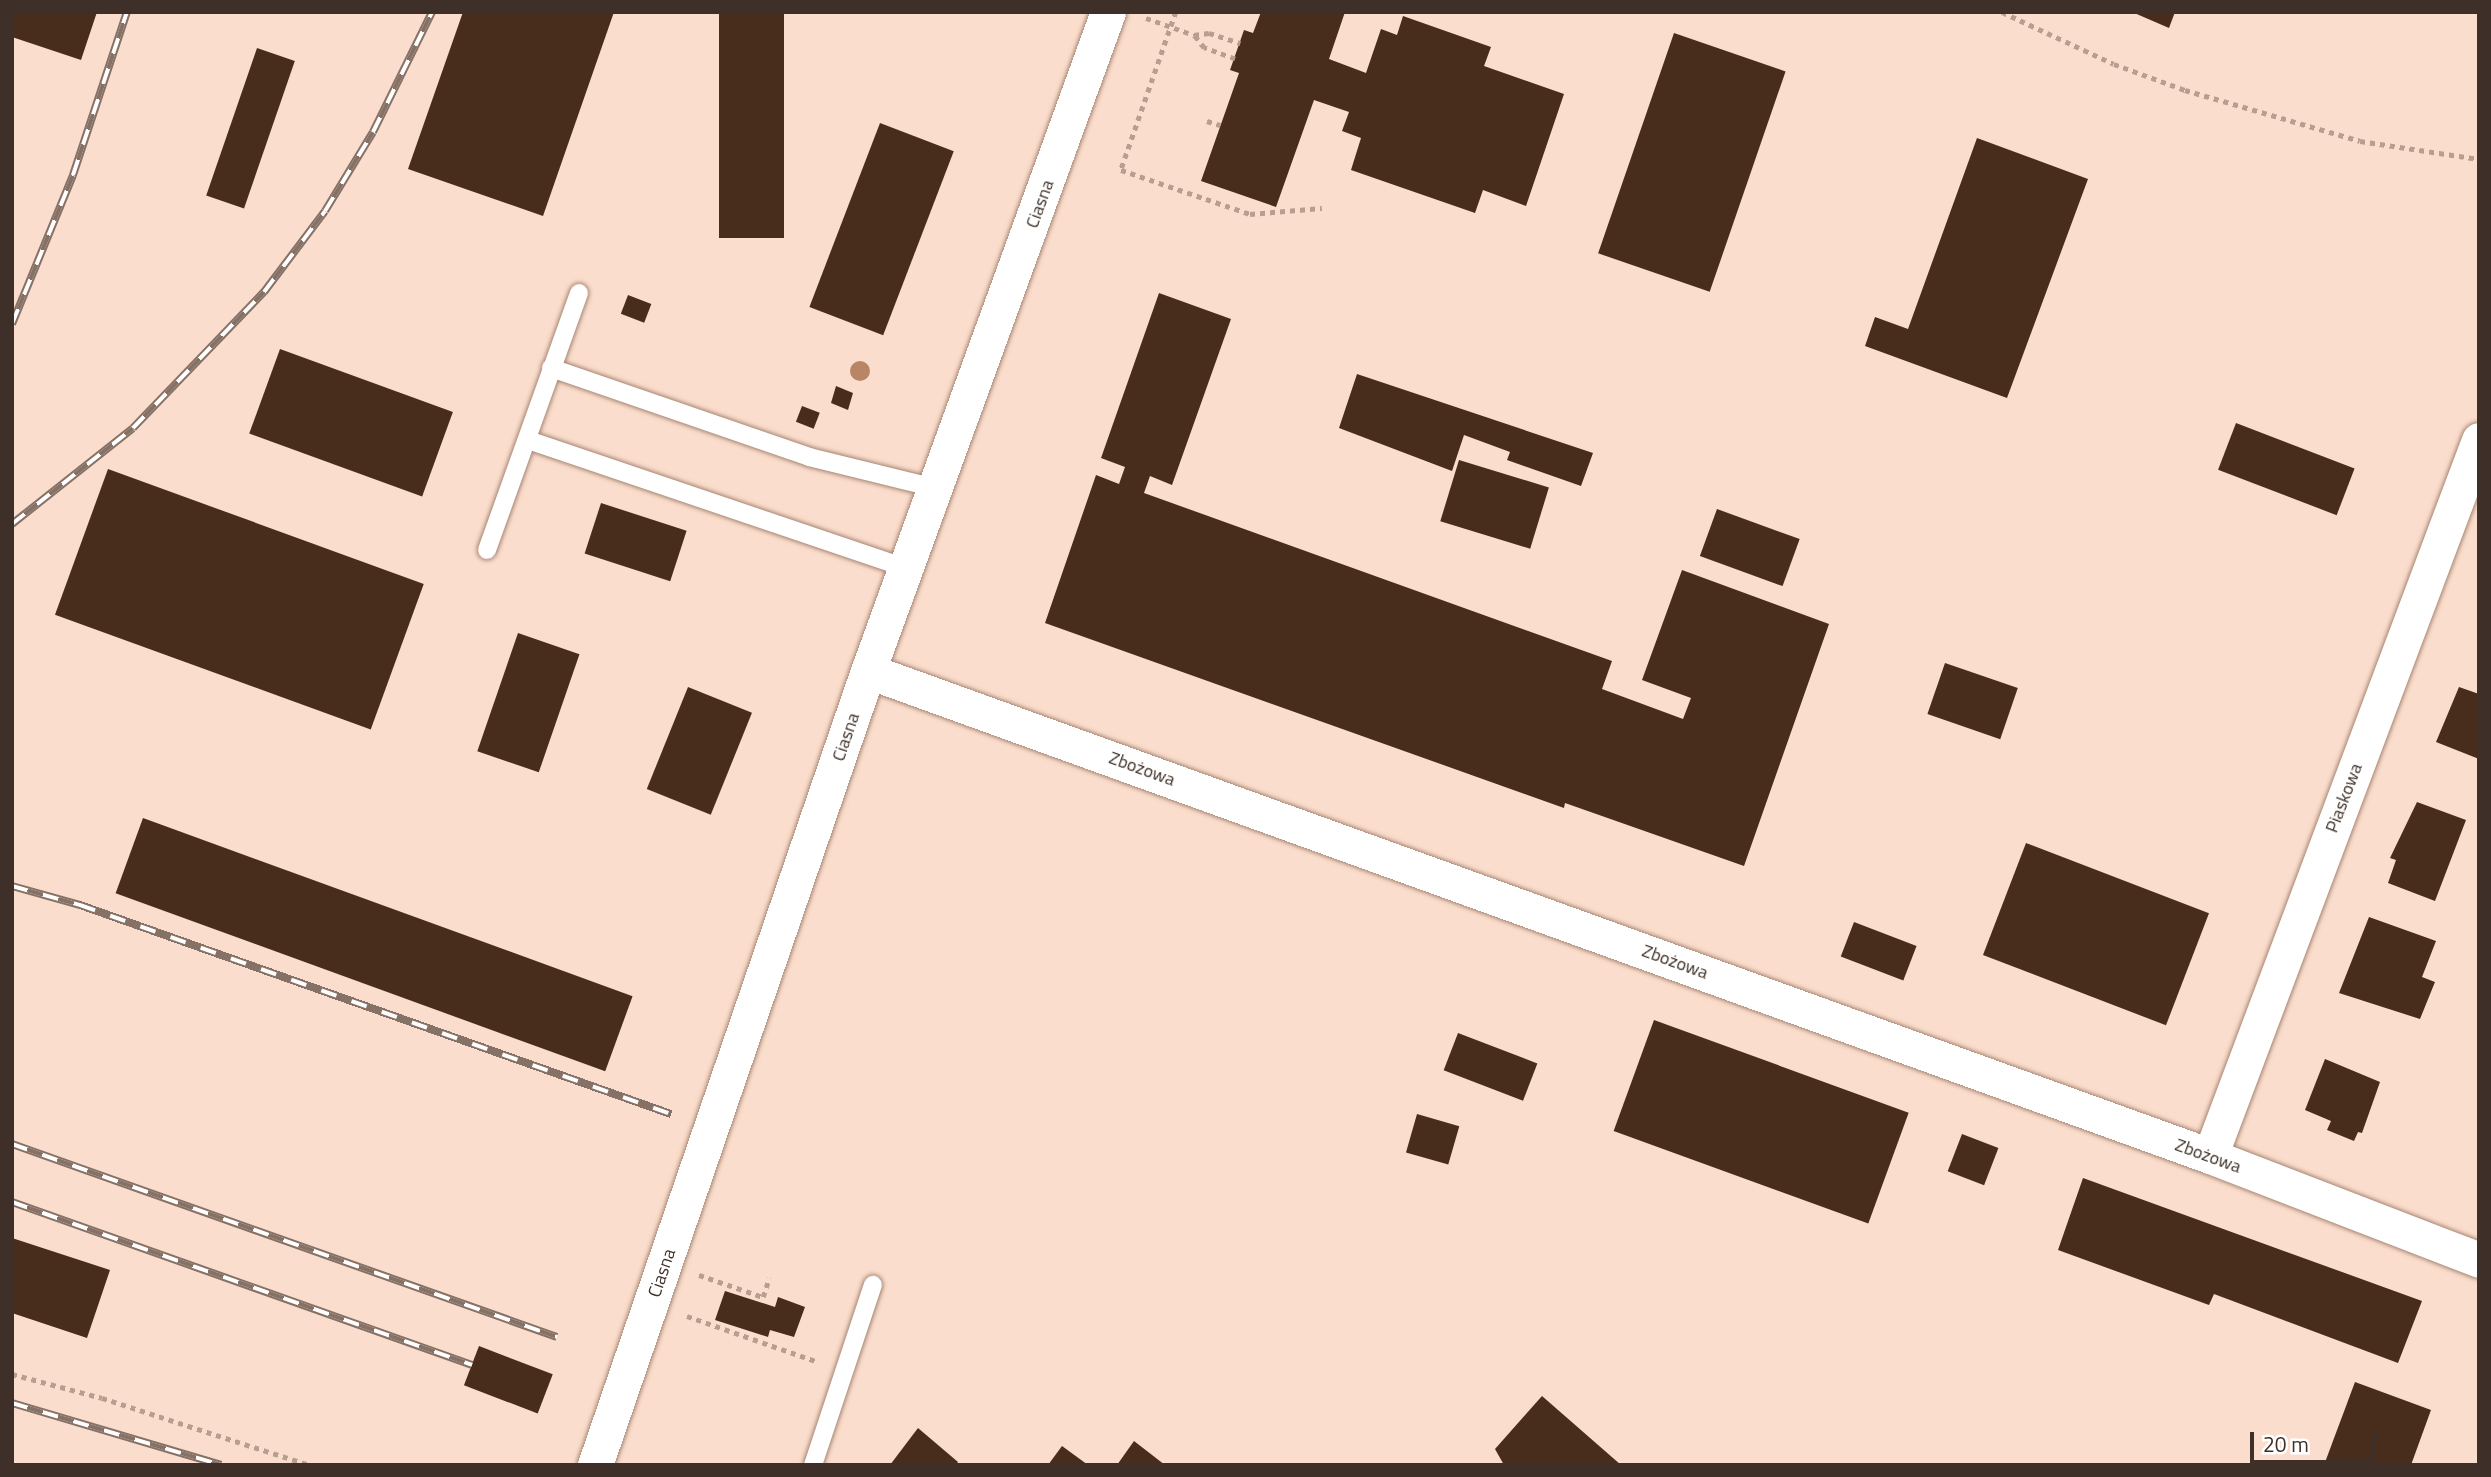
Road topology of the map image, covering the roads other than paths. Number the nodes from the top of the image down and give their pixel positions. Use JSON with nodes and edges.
{"nodes":[{"id":1,"x":1123,"y":14,"type":"edge"},
{"id":2,"x":579,"y":293,"type":"dead end"},
{"id":3,"x":551,"y":368,"type":"junction"},
{"id":4,"x":528,"y":440,"type":"junction"},
{"id":5,"x":2479,"y":440,"type":"edge"},
{"id":6,"x":935,"y":488,"type":"junction"},
{"id":7,"x":487,"y":550,"type":"dead end"},
{"id":8,"x":906,"y":568,"type":"junction"},
{"id":9,"x":868,"y":670,"type":"junction"},
{"id":10,"x":2210,"y":1156,"type":"junction"},
{"id":11,"x":2479,"y":1260,"type":"edge"},
{"id":12,"x":873,"y":1284,"type":"dead end"},
{"id":13,"x":595,"y":1465,"type":"edge"},
{"id":14,"x":813,"y":1465,"type":"edge"}],
"edges":[{"from":1,"to":6,"type":"street","name":"Ciasna"},
{"from":2,"to":3,"type":"lane"},
{"from":3,"to":4,"type":"lane"},
{"from":3,"to":6,"type":"lane"},
{"from":4,"to":7,"type":"lane"},
{"from":4,"to":8,"type":"lane"},
{"from":5,"to":10,"type":"street","name":"Piaskowa"},
{"from":6,"to":8,"type":"street","name":"Ciasna"},
{"from":8,"to":9,"type":"street","name":"Ciasna"},
{"from":9,"to":10,"type":"street","name":"Zbożowa"},
{"from":9,"to":13,"type":"street","name":"Ciasna"},
{"from":10,"to":11,"type":"street","name":"Zbożowa"},
{"from":12,"to":14,"type":"lane"}]}
